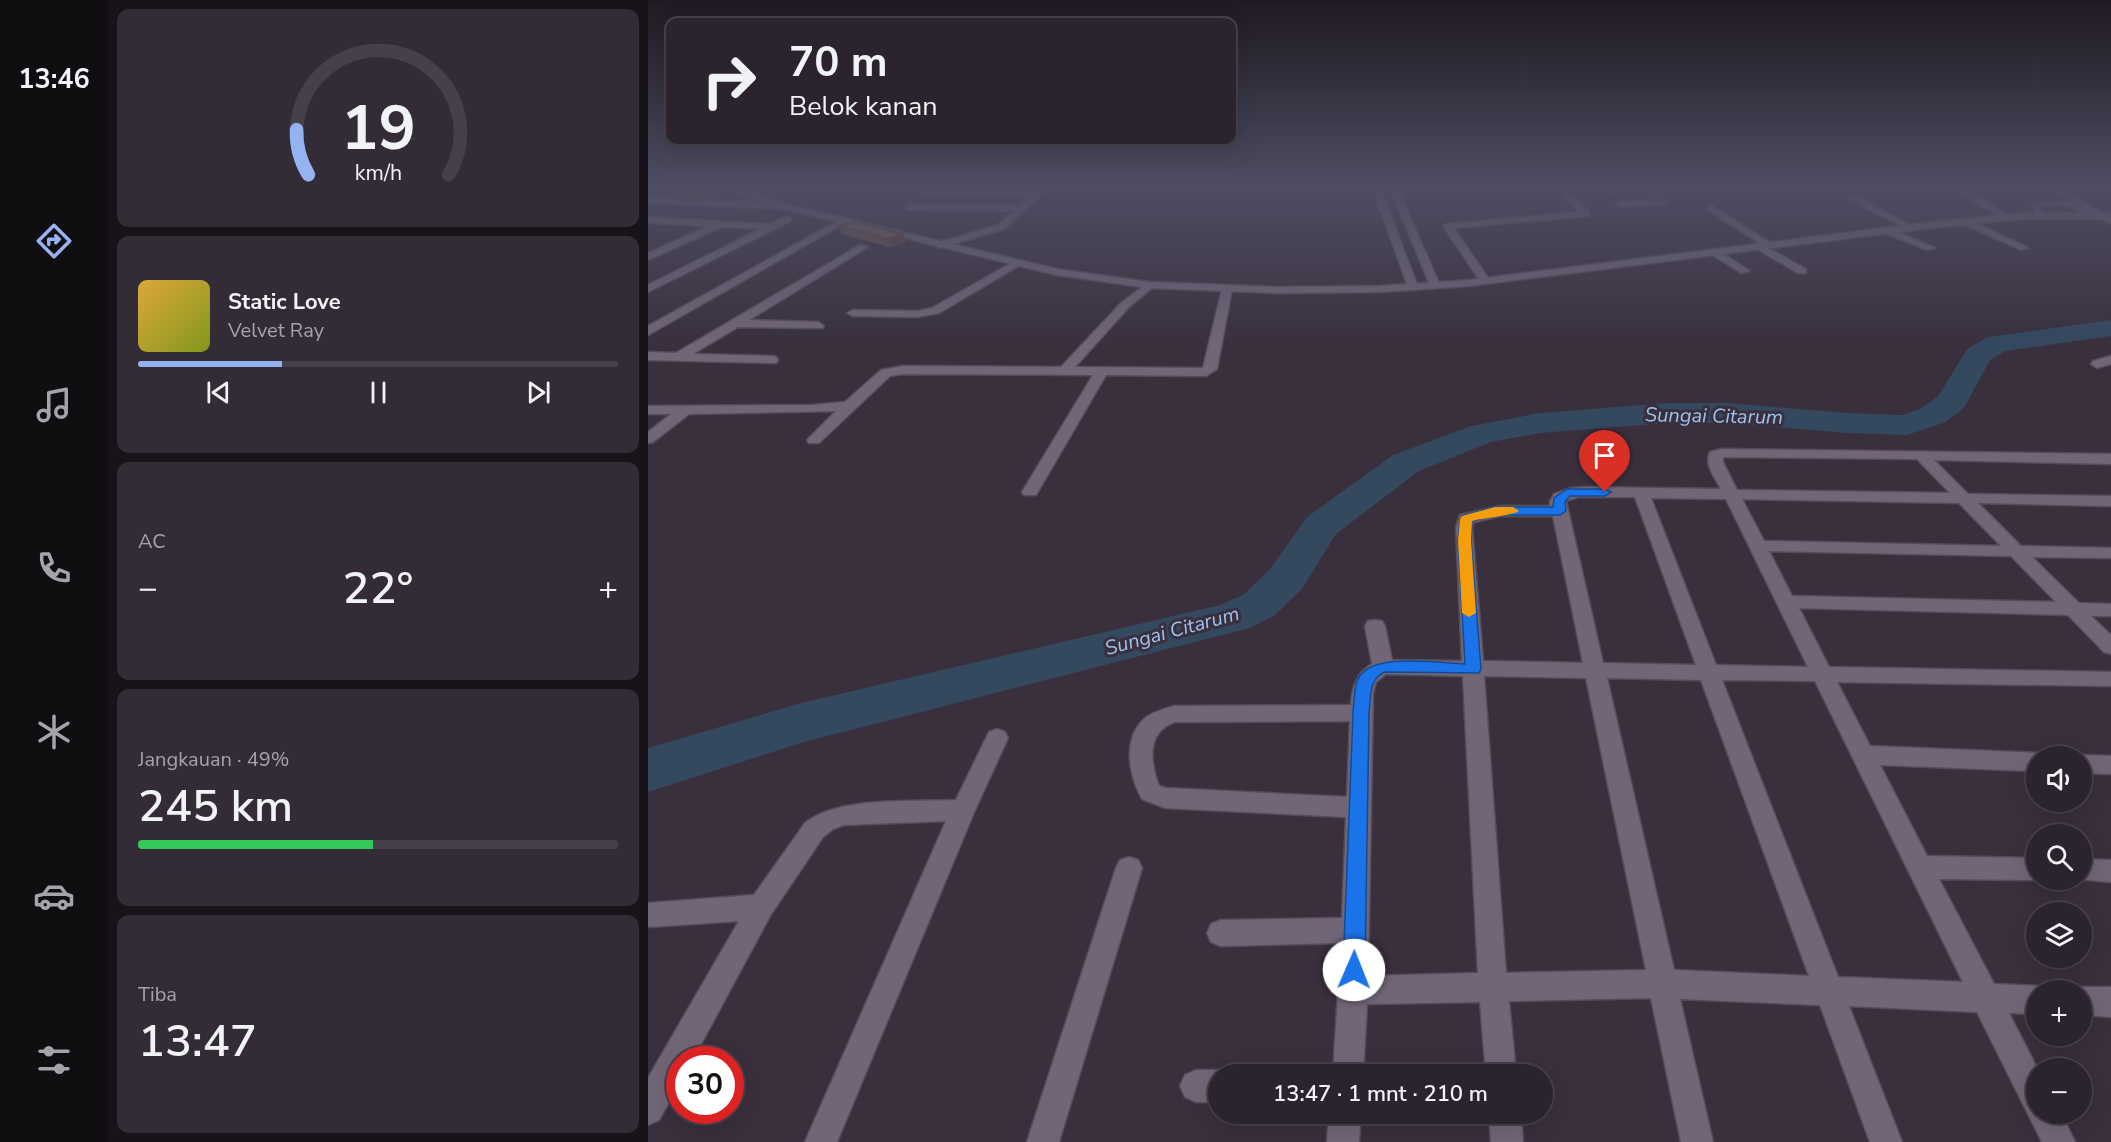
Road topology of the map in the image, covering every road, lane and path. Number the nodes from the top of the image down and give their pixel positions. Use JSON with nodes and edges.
{"nodes":[{"id":1,"x":685,"y":240,"type":"edge"},
{"id":2,"x":729,"y":240,"type":"edge"},
{"id":3,"x":810,"y":240,"type":"edge"},
{"id":4,"x":922,"y":240,"type":"edge"},
{"id":5,"x":956,"y":240,"type":"edge"},
{"id":6,"x":1395,"y":240,"type":"edge"},
{"id":7,"x":1415,"y":240,"type":"edge"},
{"id":8,"x":1458,"y":240,"type":"edge"},
{"id":9,"x":1755,"y":240,"type":"edge"},
{"id":10,"x":1810,"y":240,"type":"edge"},
{"id":11,"x":1911,"y":240,"type":"edge"},
{"id":12,"x":2007,"y":240,"type":"edge"},
{"id":13,"x":745,"y":241,"type":"joint"},
{"id":14,"x":940,"y":245,"type":"junction"},
{"id":15,"x":1763,"y":246,"type":"junction"},
{"id":16,"x":863,"y":247,"type":"edge"},
{"id":17,"x":1930,"y":248,"type":"dead end"},
{"id":18,"x":2024,"y":248,"type":"dead end"},
{"id":19,"x":1714,"y":252,"type":"junction"},
{"id":20,"x":648,"y":257,"type":"edge"},
{"id":21,"x":1017,"y":264,"type":"junction"},
{"id":22,"x":1426,"y":266,"type":"junction"},
{"id":23,"x":1405,"y":267,"type":"junction"},
{"id":24,"x":1745,"y":271,"type":"dead end"},
{"id":25,"x":1802,"y":272,"type":"dead end"},
{"id":26,"x":1486,"y":282,"type":"junction"},
{"id":27,"x":1149,"y":285,"type":"junction"},
{"id":28,"x":1435,"y":285,"type":"junction"},
{"id":29,"x":1413,"y":287,"type":"junction"},
{"id":30,"x":648,"y":289,"type":"edge"},
{"id":31,"x":1227,"y":289,"type":"junction"},
{"id":32,"x":853,"y":314,"type":"dead end"},
{"id":33,"x":669,"y":320,"type":"junction"},
{"id":34,"x":648,"y":323,"type":"edge"},
{"id":35,"x":736,"y":323,"type":"junction"},
{"id":36,"x":818,"y":326,"type":"dead end"},
{"id":37,"x":648,"y":331,"type":"edge"},
{"id":38,"x":648,"y":356,"type":"edge"},
{"id":39,"x":680,"y":356,"type":"junction"},
{"id":40,"x":772,"y":360,"type":"dead end"},
{"id":41,"x":2111,"y":360,"type":"edge"},
{"id":42,"x":2097,"y":364,"type":"dead end"},
{"id":43,"x":1065,"y":371,"type":"junction"},
{"id":44,"x":1101,"y":372,"type":"junction"},
{"id":45,"x":849,"y":406,"type":"junction"},
{"id":46,"x":648,"y":410,"type":"edge"},
{"id":47,"x":685,"y":410,"type":"junction"},
{"id":48,"x":648,"y":439,"type":"edge"},
{"id":49,"x":814,"y":440,"type":"dead end"},
{"id":50,"x":1921,"y":455,"type":"junction"},
{"id":51,"x":2111,"y":459,"type":"edge"},
{"id":52,"x":1030,"y":492,"type":"dead end"},
{"id":53,"x":1641,"y":493,"type":"junction"},
{"id":54,"x":1731,"y":494,"type":"junction"},
{"id":55,"x":1964,"y":497,"type":"junction"},
{"id":56,"x":2111,"y":501,"type":"edge"},
{"id":57,"x":1560,"y":511,"type":"junction"},
{"id":58,"x":1758,"y":546,"type":"junction"},
{"id":59,"x":2017,"y":551,"type":"junction"},
{"id":60,"x":2111,"y":553,"type":"edge"},
{"id":61,"x":1786,"y":602,"type":"junction"},
{"id":62,"x":2074,"y":609,"type":"junction"},
{"id":63,"x":2111,"y":610,"type":"edge"},
{"id":64,"x":1375,"y":626,"type":"dead end"},
{"id":65,"x":2111,"y":647,"type":"edge"},
{"id":66,"x":1383,"y":667,"type":"junction"},
{"id":67,"x":1473,"y":669,"type":"junction"},
{"id":68,"x":1595,"y":672,"type":"junction"},
{"id":69,"x":1710,"y":674,"type":"junction"},
{"id":70,"x":1822,"y":675,"type":"junction"},
{"id":71,"x":2111,"y":679,"type":"edge"},
{"id":72,"x":1361,"y":713,"type":"junction"},
{"id":73,"x":998,"y":738,"type":"dead end"},
{"id":74,"x":1863,"y":755,"type":"junction"},
{"id":75,"x":2026,"y":762,"type":"edge"},
{"id":76,"x":2092,"y":764,"type":"edge"},
{"id":77,"x":2111,"y":765,"type":"edge"},
{"id":78,"x":1359,"y":808,"type":"junction"},
{"id":79,"x":963,"y":810,"type":"junction"},
{"id":80,"x":1918,"y":867,"type":"junction"},
{"id":81,"x":1129,"y":868,"type":"dead end"},
{"id":82,"x":2026,"y":869,"type":"edge"},
{"id":83,"x":2092,"y":870,"type":"edge"},
{"id":84,"x":2111,"y":871,"type":"edge"},
{"id":85,"x":761,"y":907,"type":"junction"},
{"id":86,"x":648,"y":915,"type":"edge"},
{"id":87,"x":1355,"y":930,"type":"junction"},
{"id":88,"x":1221,"y":933,"type":"dead end"},
{"id":89,"x":1664,"y":984,"type":"junction"},
{"id":90,"x":1493,"y":986,"type":"junction"},
{"id":91,"x":1353,"y":990,"type":"junction"},
{"id":92,"x":1830,"y":991,"type":"junction"},
{"id":93,"x":1984,"y":998,"type":"junction"},
{"id":94,"x":2026,"y":1000,"type":"edge"},
{"id":95,"x":2092,"y":1001,"type":"edge"},
{"id":96,"x":2111,"y":1002,"type":"edge"},
{"id":97,"x":1349,"y":1064,"type":"edge"},
{"id":98,"x":1500,"y":1064,"type":"edge"},
{"id":99,"x":2026,"y":1079,"type":"edge"},
{"id":100,"x":657,"y":1080,"type":"edge"},
{"id":101,"x":648,"y":1109,"type":"edge"},
{"id":102,"x":1344,"y":1124,"type":"edge"},
{"id":103,"x":1506,"y":1124,"type":"edge"},
{"id":104,"x":2050,"y":1124,"type":"edge"},
{"id":105,"x":821,"y":1142,"type":"edge"},
{"id":106,"x":1043,"y":1142,"type":"edge"},
{"id":107,"x":1343,"y":1142,"type":"edge"},
{"id":108,"x":1508,"y":1142,"type":"edge"},
{"id":109,"x":1697,"y":1142,"type":"edge"},
{"id":110,"x":1886,"y":1142,"type":"edge"},
{"id":111,"x":2059,"y":1142,"type":"edge"}],
"edges":[{"from":1,"to":20,"type":"street"},
{"from":2,"to":13,"type":"street"},
{"from":3,"to":33,"type":"street"},
{"from":4,"to":14,"type":"street"},
{"from":5,"to":14,"type":"street"},
{"from":6,"to":23,"type":"street"},
{"from":7,"to":22,"type":"street"},
{"from":8,"to":26,"type":"street"},
{"from":9,"to":15,"type":"street"},
{"from":10,"to":15,"type":"street"},
{"from":11,"to":17,"type":"street"},
{"from":12,"to":18,"type":"street"},
{"from":13,"to":30,"type":"street"},
{"from":14,"to":21,"type":"street"},
{"from":15,"to":19,"type":"street"},
{"from":15,"to":25,"type":"street"},
{"from":16,"to":35,"type":"street"},
{"from":19,"to":24,"type":"street"},
{"from":19,"to":26,"type":"street"},
{"from":21,"to":27,"type":"street"},
{"from":21,"to":32,"type":"street"},
{"from":22,"to":23,"type":"street"},
{"from":22,"to":28,"type":"street"},
{"from":23,"to":29,"type":"street"},
{"from":26,"to":28,"type":"street"},
{"from":27,"to":31,"type":"street"},
{"from":27,"to":43,"type":"street"},
{"from":28,"to":29,"type":"street"},
{"from":29,"to":31,"type":"street"},
{"from":31,"to":44,"type":"street"},
{"from":33,"to":34,"type":"street"},
{"from":33,"to":37,"type":"street"},
{"from":35,"to":36,"type":"street"},
{"from":35,"to":39,"type":"street"},
{"from":38,"to":39,"type":"street"},
{"from":39,"to":40,"type":"street"},
{"from":41,"to":42,"type":"street"},
{"from":43,"to":44,"type":"street"},
{"from":43,"to":45,"type":"street"},
{"from":44,"to":52,"type":"street"},
{"from":45,"to":47,"type":"street"},
{"from":45,"to":49,"type":"street"},
{"from":46,"to":47,"type":"street"},
{"from":47,"to":48,"type":"street"},
{"from":50,"to":51,"type":"street"},
{"from":50,"to":54,"type":"street"},
{"from":50,"to":55,"type":"street"},
{"from":53,"to":54,"type":"street"},
{"from":53,"to":57,"type":"street"},
{"from":53,"to":69,"type":"street"},
{"from":54,"to":55,"type":"street"},
{"from":54,"to":58,"type":"street"},
{"from":55,"to":56,"type":"street"},
{"from":55,"to":59,"type":"street"},
{"from":57,"to":67,"type":"street"},
{"from":57,"to":68,"type":"street"},
{"from":58,"to":59,"type":"street"},
{"from":58,"to":61,"type":"street"},
{"from":59,"to":60,"type":"street"},
{"from":59,"to":62,"type":"street"},
{"from":61,"to":62,"type":"street"},
{"from":61,"to":70,"type":"street"},
{"from":62,"to":63,"type":"street"},
{"from":62,"to":65,"type":"street"},
{"from":64,"to":66,"type":"street"},
{"from":66,"to":67,"type":"street"},
{"from":66,"to":72,"type":"street"},
{"from":67,"to":68,"type":"street"},
{"from":67,"to":90,"type":"street"},
{"from":68,"to":69,"type":"street"},
{"from":68,"to":89,"type":"street"},
{"from":69,"to":70,"type":"street"},
{"from":69,"to":92,"type":"street"},
{"from":70,"to":71,"type":"street"},
{"from":70,"to":74,"type":"street"},
{"from":72,"to":78,"type":"street"},
{"from":72,"to":78,"type":"street"},
{"from":73,"to":79,"type":"street"},
{"from":74,"to":75,"type":"street"},
{"from":74,"to":80,"type":"street"},
{"from":76,"to":77,"type":"street"},
{"from":78,"to":87,"type":"street"},
{"from":79,"to":85,"type":"street"},
{"from":79,"to":105,"type":"street"},
{"from":80,"to":82,"type":"street"},
{"from":80,"to":93,"type":"street"},
{"from":81,"to":106,"type":"street"},
{"from":83,"to":84,"type":"street"},
{"from":85,"to":86,"type":"street"},
{"from":85,"to":100,"type":"street"},
{"from":87,"to":88,"type":"street"},
{"from":87,"to":91,"type":"street"},
{"from":89,"to":90,"type":"street"},
{"from":89,"to":92,"type":"street"},
{"from":89,"to":109,"type":"street"},
{"from":90,"to":91,"type":"street"},
{"from":90,"to":98,"type":"street"},
{"from":91,"to":97,"type":"street"},
{"from":92,"to":93,"type":"street"},
{"from":92,"to":110,"type":"street"},
{"from":93,"to":94,"type":"street"},
{"from":93,"to":99,"type":"street"},
{"from":95,"to":96,"type":"street"},
{"from":100,"to":101,"type":"street"},
{"from":102,"to":107,"type":"street"},
{"from":103,"to":108,"type":"street"},
{"from":104,"to":111,"type":"street"}]}
